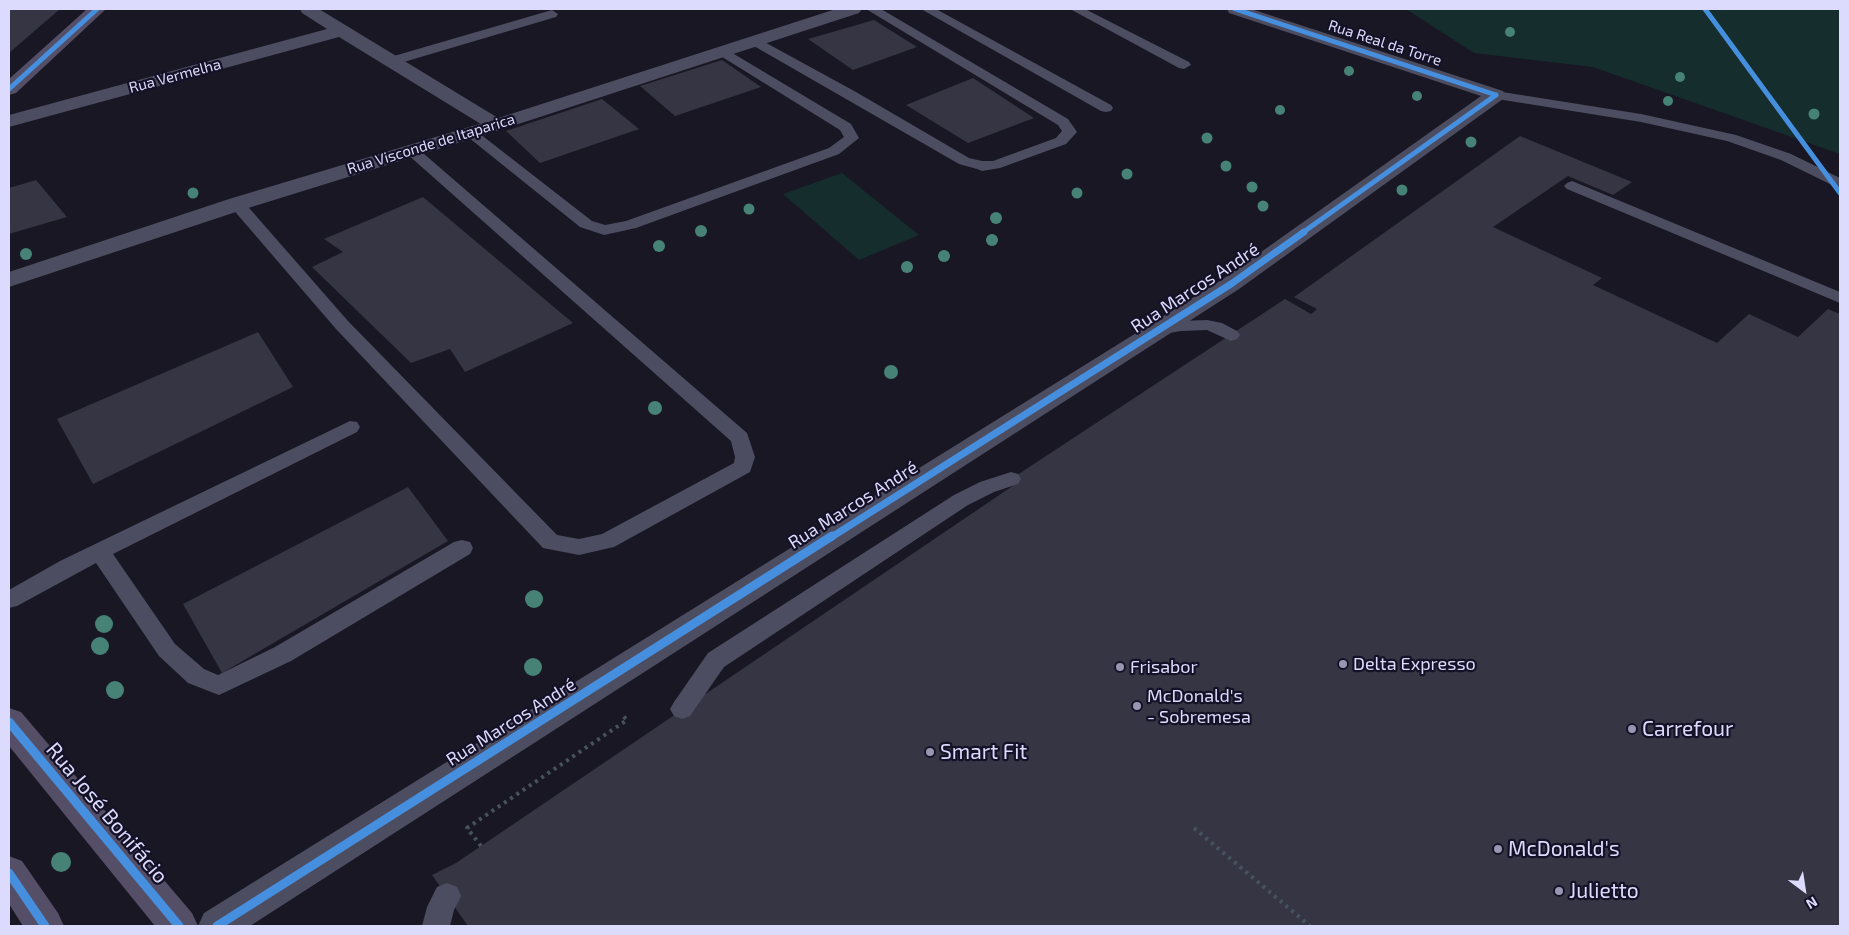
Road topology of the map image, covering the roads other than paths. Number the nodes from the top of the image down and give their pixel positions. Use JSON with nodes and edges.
{"nodes":[{"id":1,"x":97,"y":9,"type":"edge"},
{"id":2,"x":854,"y":9,"type":"edge"},
{"id":3,"x":872,"y":9,"type":"edge"},
{"id":4,"x":927,"y":9,"type":"edge"},
{"id":5,"x":1076,"y":9,"type":"edge"},
{"id":6,"x":1236,"y":9,"type":"edge"},
{"id":7,"x":317,"y":10,"type":"edge"},
{"id":8,"x":552,"y":14,"type":"dead end"},
{"id":9,"x":341,"y":32,"type":"junction"},
{"id":10,"x":754,"y":42,"type":"junction"},
{"id":11,"x":724,"y":52,"type":"junction"},
{"id":12,"x":392,"y":61,"type":"junction"},
{"id":13,"x":1184,"y":65,"type":"dead end"},
{"id":14,"x":9,"y":89,"type":"edge"},
{"id":15,"x":1496,"y":95,"type":"junction"},
{"id":16,"x":1106,"y":108,"type":"dead end"},
{"id":17,"x":9,"y":121,"type":"edge"},
{"id":18,"x":496,"y":125,"type":"junction"},
{"id":19,"x":470,"y":133,"type":"junction"},
{"id":20,"x":410,"y":150,"type":"junction"},
{"id":21,"x":1840,"y":184,"type":"edge"},
{"id":22,"x":1572,"y":186,"type":"dead end"},
{"id":23,"x":237,"y":204,"type":"junction"},
{"id":24,"x":9,"y":280,"type":"edge"},
{"id":25,"x":1840,"y":298,"type":"edge"},
{"id":26,"x":1158,"y":330,"type":"junction"},
{"id":27,"x":1231,"y":335,"type":"dead end"},
{"id":28,"x":350,"y":427,"type":"dead end"},
{"id":29,"x":1011,"y":478,"type":"dead end"},
{"id":30,"x":462,"y":548,"type":"dead end"},
{"id":31,"x":99,"y":551,"type":"junction"},
{"id":32,"x":9,"y":600,"type":"edge"},
{"id":33,"x":682,"y":710,"type":"dead end"},
{"id":34,"x":9,"y":722,"type":"edge"},
{"id":35,"x":9,"y":873,"type":"edge"},
{"id":36,"x":447,"y":896,"type":"dead end"},
{"id":37,"x":45,"y":926,"type":"edge"},
{"id":38,"x":179,"y":926,"type":"edge"},
{"id":39,"x":217,"y":926,"type":"edge"},
{"id":40,"x":436,"y":926,"type":"edge"}],
"edges":[{"from":1,"to":14,"type":"main road"},
{"from":2,"to":10,"type":"street","name":"Rua Visconde de Itaparica"},
{"from":3,"to":10,"type":"lane"},
{"from":4,"to":16,"type":"lane"},
{"from":5,"to":13,"type":"lane"},
{"from":6,"to":15,"type":"street","name":"Rua Real da Torre"},
{"from":7,"to":9,"type":"street"},
{"from":8,"to":12,"type":"lane"},
{"from":9,"to":12,"type":"street"},
{"from":9,"to":17,"type":"street","name":"Rua Vermelha"},
{"from":10,"to":11,"type":"street","name":"Rua Visconde de Itaparica"},
{"from":11,"to":18,"type":"street","name":"Rua Visconde de Itaparica"},
{"from":11,"to":19,"type":"lane"},
{"from":12,"to":18,"type":"street"},
{"from":15,"to":21,"type":"lane"},
{"from":15,"to":26,"type":"street","name":"Rua Marcos André"},
{"from":18,"to":19,"type":"street","name":"Rua Visconde de Itaparica"},
{"from":19,"to":20,"type":"street","name":"Rua Visconde de Itaparica"},
{"from":20,"to":23,"type":"street","name":"Rua Visconde de Itaparica"},
{"from":20,"to":23,"type":"lane"},
{"from":22,"to":25,"type":"lane"},
{"from":23,"to":24,"type":"street","name":"Rua Visconde de Itaparica"},
{"from":26,"to":27,"type":"lane"},
{"from":26,"to":39,"type":"street","name":"Rua Marcos André"},
{"from":28,"to":31,"type":"lane"},
{"from":29,"to":33,"type":"lane"},
{"from":30,"to":31,"type":"lane"},
{"from":31,"to":32,"type":"lane"},
{"from":34,"to":38,"type":"main road","name":"Rua José Bonifácio"},
{"from":35,"to":37,"type":"main road"},
{"from":36,"to":40,"type":"lane"}]}
